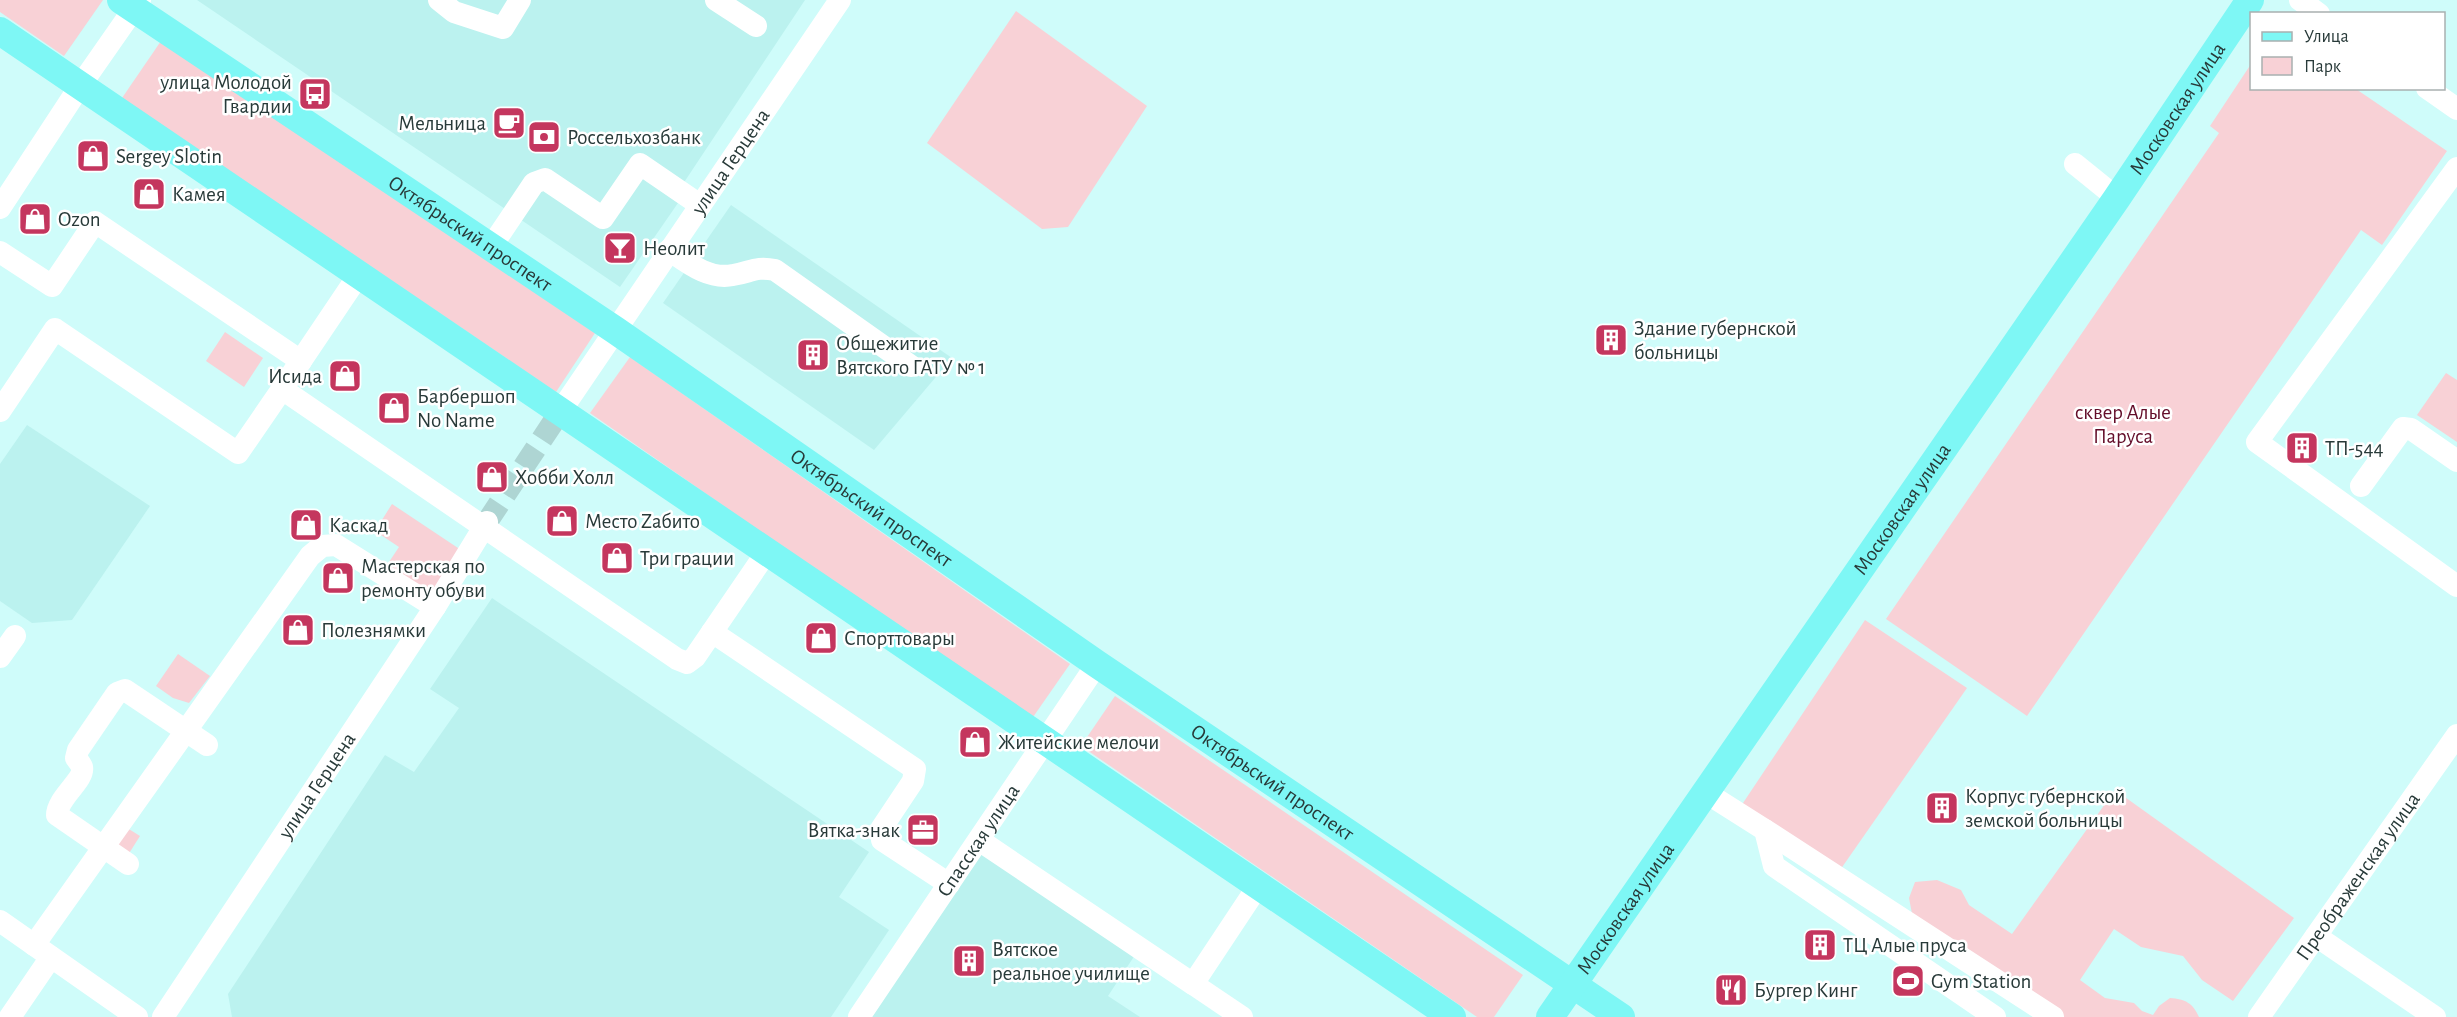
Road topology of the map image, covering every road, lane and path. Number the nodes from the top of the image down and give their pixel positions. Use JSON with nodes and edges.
{"nodes":[{"id":1,"x":439,"y":0,"type":"edge"},
{"id":2,"x":520,"y":0,"type":"edge"},
{"id":3,"x":716,"y":0,"type":"edge"},
{"id":4,"x":840,"y":0,"type":"edge"},
{"id":5,"x":2250,"y":0,"type":"edge"},
{"id":6,"x":2300,"y":0,"type":"edge"},
{"id":7,"x":132,"y":3,"type":"edge"},
{"id":8,"x":2316,"y":12,"type":"edge"},
{"id":9,"x":756,"y":26,"type":"dead end"},
{"id":10,"x":0,"y":31,"type":"edge"},
{"id":11,"x":80,"y":86,"type":"junction"},
{"id":12,"x":2430,"y":90,"type":"edge"},
{"id":13,"x":2457,"y":109,"type":"edge"},
{"id":14,"x":2074,"y":164,"type":"dead end"},
{"id":15,"x":2457,"y":168,"type":"edge"},
{"id":16,"x":2117,"y":198,"type":"junction"},
{"id":17,"x":700,"y":205,"type":"junction"},
{"id":18,"x":0,"y":208,"type":"edge"},
{"id":19,"x":491,"y":247,"type":"junction"},
{"id":20,"x":669,"y":250,"type":"junction"},
{"id":21,"x":0,"y":252,"type":"edge"},
{"id":22,"x":358,"y":276,"type":"junction"},
{"id":23,"x":615,"y":330,"type":"junction"},
{"id":24,"x":301,"y":361,"type":"junction"},
{"id":25,"x":911,"y":366,"type":"dead end"},
{"id":26,"x":282,"y":388,"type":"junction"},
{"id":27,"x":0,"y":411,"type":"edge"},
{"id":28,"x":560,"y":412,"type":"junction"},
{"id":29,"x":2457,"y":461,"type":"edge"},
{"id":30,"x":2361,"y":486,"type":"dead end"},
{"id":31,"x":486,"y":524,"type":"junction"},
{"id":32,"x":766,"y":553,"type":"junction"},
{"id":33,"x":2457,"y":586,"type":"edge"},
{"id":34,"x":435,"y":607,"type":"junction"},
{"id":35,"x":712,"y":632,"type":"junction"},
{"id":36,"x":15,"y":636,"type":"dead end"},
{"id":37,"x":0,"y":657,"type":"edge"},
{"id":38,"x":1097,"y":664,"type":"junction"},
{"id":39,"x":187,"y":730,"type":"junction"},
{"id":40,"x":2457,"y":735,"type":"edge"},
{"id":41,"x":1045,"y":741,"type":"junction"},
{"id":42,"x":207,"y":745,"type":"dead end"},
{"id":43,"x":1706,"y":792,"type":"junction"},
{"id":44,"x":1765,"y":830,"type":"junction"},
{"id":45,"x":979,"y":840,"type":"junction"},
{"id":46,"x":104,"y":847,"type":"junction"},
{"id":47,"x":128,"y":864,"type":"dead end"},
{"id":48,"x":949,"y":884,"type":"junction"},
{"id":49,"x":1258,"y":886,"type":"junction"},
{"id":50,"x":0,"y":921,"type":"edge"},
{"id":51,"x":2316,"y":936,"type":"junction"},
{"id":52,"x":43,"y":951,"type":"junction"},
{"id":53,"x":1193,"y":984,"type":"junction"},
{"id":54,"x":1573,"y":984,"type":"junction"},
{"id":55,"x":2411,"y":1011,"type":"edge"},
{"id":56,"x":10,"y":1017,"type":"edge"},
{"id":57,"x":137,"y":1017,"type":"edge"},
{"id":58,"x":163,"y":1017,"type":"edge"},
{"id":59,"x":859,"y":1017,"type":"edge"},
{"id":60,"x":1242,"y":1017,"type":"edge"},
{"id":61,"x":1452,"y":1017,"type":"edge"},
{"id":62,"x":1550,"y":1017,"type":"edge"},
{"id":63,"x":1622,"y":1017,"type":"edge"},
{"id":64,"x":1995,"y":1017,"type":"edge"},
{"id":65,"x":2053,"y":1017,"type":"edge"},
{"id":66,"x":2259,"y":1017,"type":"edge"},
{"id":67,"x":2435,"y":1017,"type":"edge"}],
"edges":[{"from":1,"to":2,"type":"street"},
{"from":3,"to":9,"type":"street"},
{"from":4,"to":17,"type":"street","name":"улица Герцена"},
{"from":5,"to":16,"type":"main road","name":"Московская улица"},
{"from":6,"to":8,"type":"street"},
{"from":7,"to":11,"type":"street"},
{"from":7,"to":19,"type":"main road","name":"Октябрьский проспект"},
{"from":10,"to":11,"type":"main road"},
{"from":11,"to":18,"type":"street"},
{"from":11,"to":22,"type":"main road"},
{"from":12,"to":13,"type":"street"},
{"from":14,"to":16,"type":"street"},
{"from":15,"to":33,"type":"street"},
{"from":16,"to":43,"type":"main road","name":"Московская улица"},
{"from":17,"to":19,"type":"street"},
{"from":17,"to":20,"type":"street","name":"улица Герцена"},
{"from":19,"to":23,"type":"main road","name":"Октябрьский проспект"},
{"from":20,"to":23,"type":"street","name":"улица Герцена"},
{"from":20,"to":25,"type":"street"},
{"from":21,"to":24,"type":"street"},
{"from":22,"to":24,"type":"street"},
{"from":22,"to":28,"type":"main road"},
{"from":23,"to":28,"type":"street","name":"улица Герцена"},
{"from":23,"to":38,"type":"main road","name":"Октябрьский проспект"},
{"from":24,"to":26,"type":"street"},
{"from":26,"to":27,"type":"street"},
{"from":26,"to":31,"type":"street"},
{"from":28,"to":32,"type":"main road"},
{"from":29,"to":30,"type":"street"},
{"from":31,"to":34,"type":"street","name":"улица Герцена"},
{"from":31,"to":35,"type":"street"},
{"from":32,"to":35,"type":"street"},
{"from":32,"to":41,"type":"main road"},
{"from":34,"to":39,"type":"street"},
{"from":34,"to":58,"type":"street","name":"улица Герцена"},
{"from":35,"to":48,"type":"street"},
{"from":36,"to":37,"type":"street"},
{"from":38,"to":41,"type":"street","name":"Спасская улица"},
{"from":38,"to":54,"type":"main road","name":"Октябрьский проспект"},
{"from":39,"to":42,"type":"street"},
{"from":39,"to":46,"type":"street"},
{"from":39,"to":46,"type":"street"},
{"from":40,"to":51,"type":"street","name":"Преображенская улица"},
{"from":41,"to":45,"type":"street","name":"Спасская улица"},
{"from":41,"to":49,"type":"main road"},
{"from":43,"to":44,"type":"street"},
{"from":43,"to":54,"type":"main road","name":"Московская улица"},
{"from":44,"to":64,"type":"street"},
{"from":44,"to":65,"type":"street"},
{"from":45,"to":48,"type":"street","name":"Спасская улица"},
{"from":45,"to":53,"type":"street"},
{"from":46,"to":47,"type":"street"},
{"from":46,"to":52,"type":"street"},
{"from":48,"to":59,"type":"street","name":"Спасская улица"},
{"from":49,"to":53,"type":"street"},
{"from":49,"to":61,"type":"main road"},
{"from":50,"to":52,"type":"street"},
{"from":51,"to":55,"type":"street"},
{"from":51,"to":66,"type":"street","name":"Преображенская улица"},
{"from":52,"to":56,"type":"street"},
{"from":52,"to":57,"type":"street"},
{"from":53,"to":60,"type":"street"},
{"from":54,"to":62,"type":"main road","name":"Московская улица"},
{"from":54,"to":63,"type":"main road","name":"Октябрьский проспект"},
{"from":55,"to":67,"type":"street"}]}
